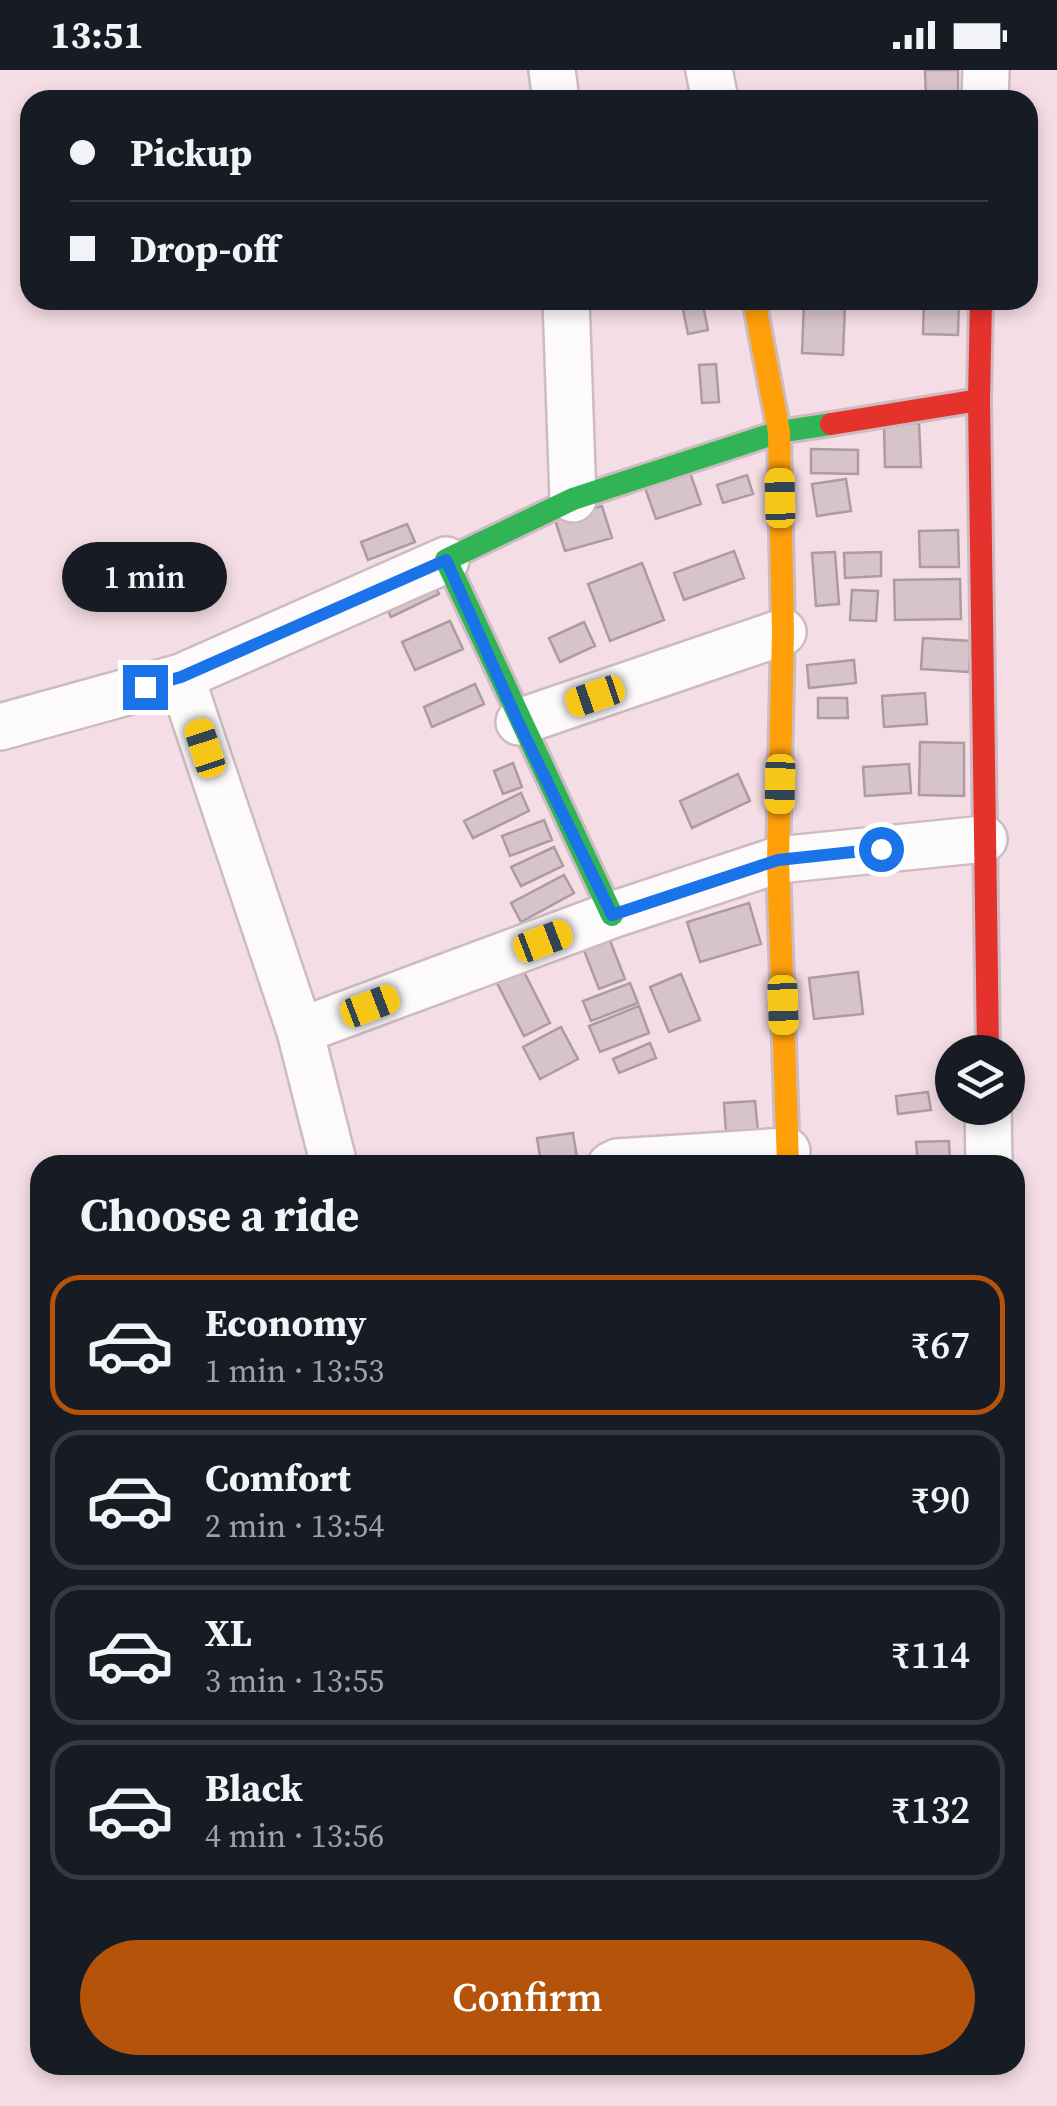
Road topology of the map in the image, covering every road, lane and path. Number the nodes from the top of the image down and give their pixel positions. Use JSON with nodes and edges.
{"nodes":[{"id":1,"x":566,"y":310,"type":"edge"},
{"id":2,"x":756,"y":310,"type":"edge"},
{"id":3,"x":981,"y":310,"type":"edge"},
{"id":4,"x":979,"y":400,"type":"junction"},
{"id":5,"x":780,"y":432,"type":"junction"},
{"id":6,"x":573,"y":498,"type":"junction"},
{"id":7,"x":446,"y":560,"type":"junction"},
{"id":8,"x":783,"y":632,"type":"junction"},
{"id":9,"x":181,"y":677,"type":"junction"},
{"id":10,"x":518,"y":722,"type":"junction"},
{"id":11,"x":0,"y":727,"type":"edge"},
{"id":12,"x":984,"y":839,"type":"junction"},
{"id":13,"x":778,"y":860,"type":"junction"},
{"id":14,"x":612,"y":915,"type":"junction"},
{"id":15,"x":300,"y":1031,"type":"junction"},
{"id":16,"x":988,"y":1035,"type":"edge"},
{"id":17,"x":988,"y":1125,"type":"edge"},
{"id":18,"x":331,"y":1155,"type":"edge"},
{"id":19,"x":788,"y":1155,"type":"edge"},
{"id":20,"x":989,"y":1155,"type":"edge"}],
"edges":[{"from":1,"to":6,"type":"street"},
{"from":2,"to":5,"type":"street"},
{"from":3,"to":4,"type":"street"},
{"from":4,"to":5,"type":"street"},
{"from":4,"to":12,"type":"street"},
{"from":5,"to":6,"type":"street"},
{"from":5,"to":8,"type":"street"},
{"from":6,"to":7,"type":"street"},
{"from":7,"to":9,"type":"street"},
{"from":7,"to":10,"type":"street"},
{"from":8,"to":10,"type":"street"},
{"from":8,"to":13,"type":"street"},
{"from":9,"to":11,"type":"street"},
{"from":9,"to":15,"type":"street"},
{"from":10,"to":14,"type":"street"},
{"from":12,"to":13,"type":"street"},
{"from":12,"to":16,"type":"street"},
{"from":13,"to":14,"type":"street"},
{"from":13,"to":19,"type":"street"},
{"from":14,"to":15,"type":"street"},
{"from":15,"to":18,"type":"street"},
{"from":17,"to":20,"type":"street"}]}
